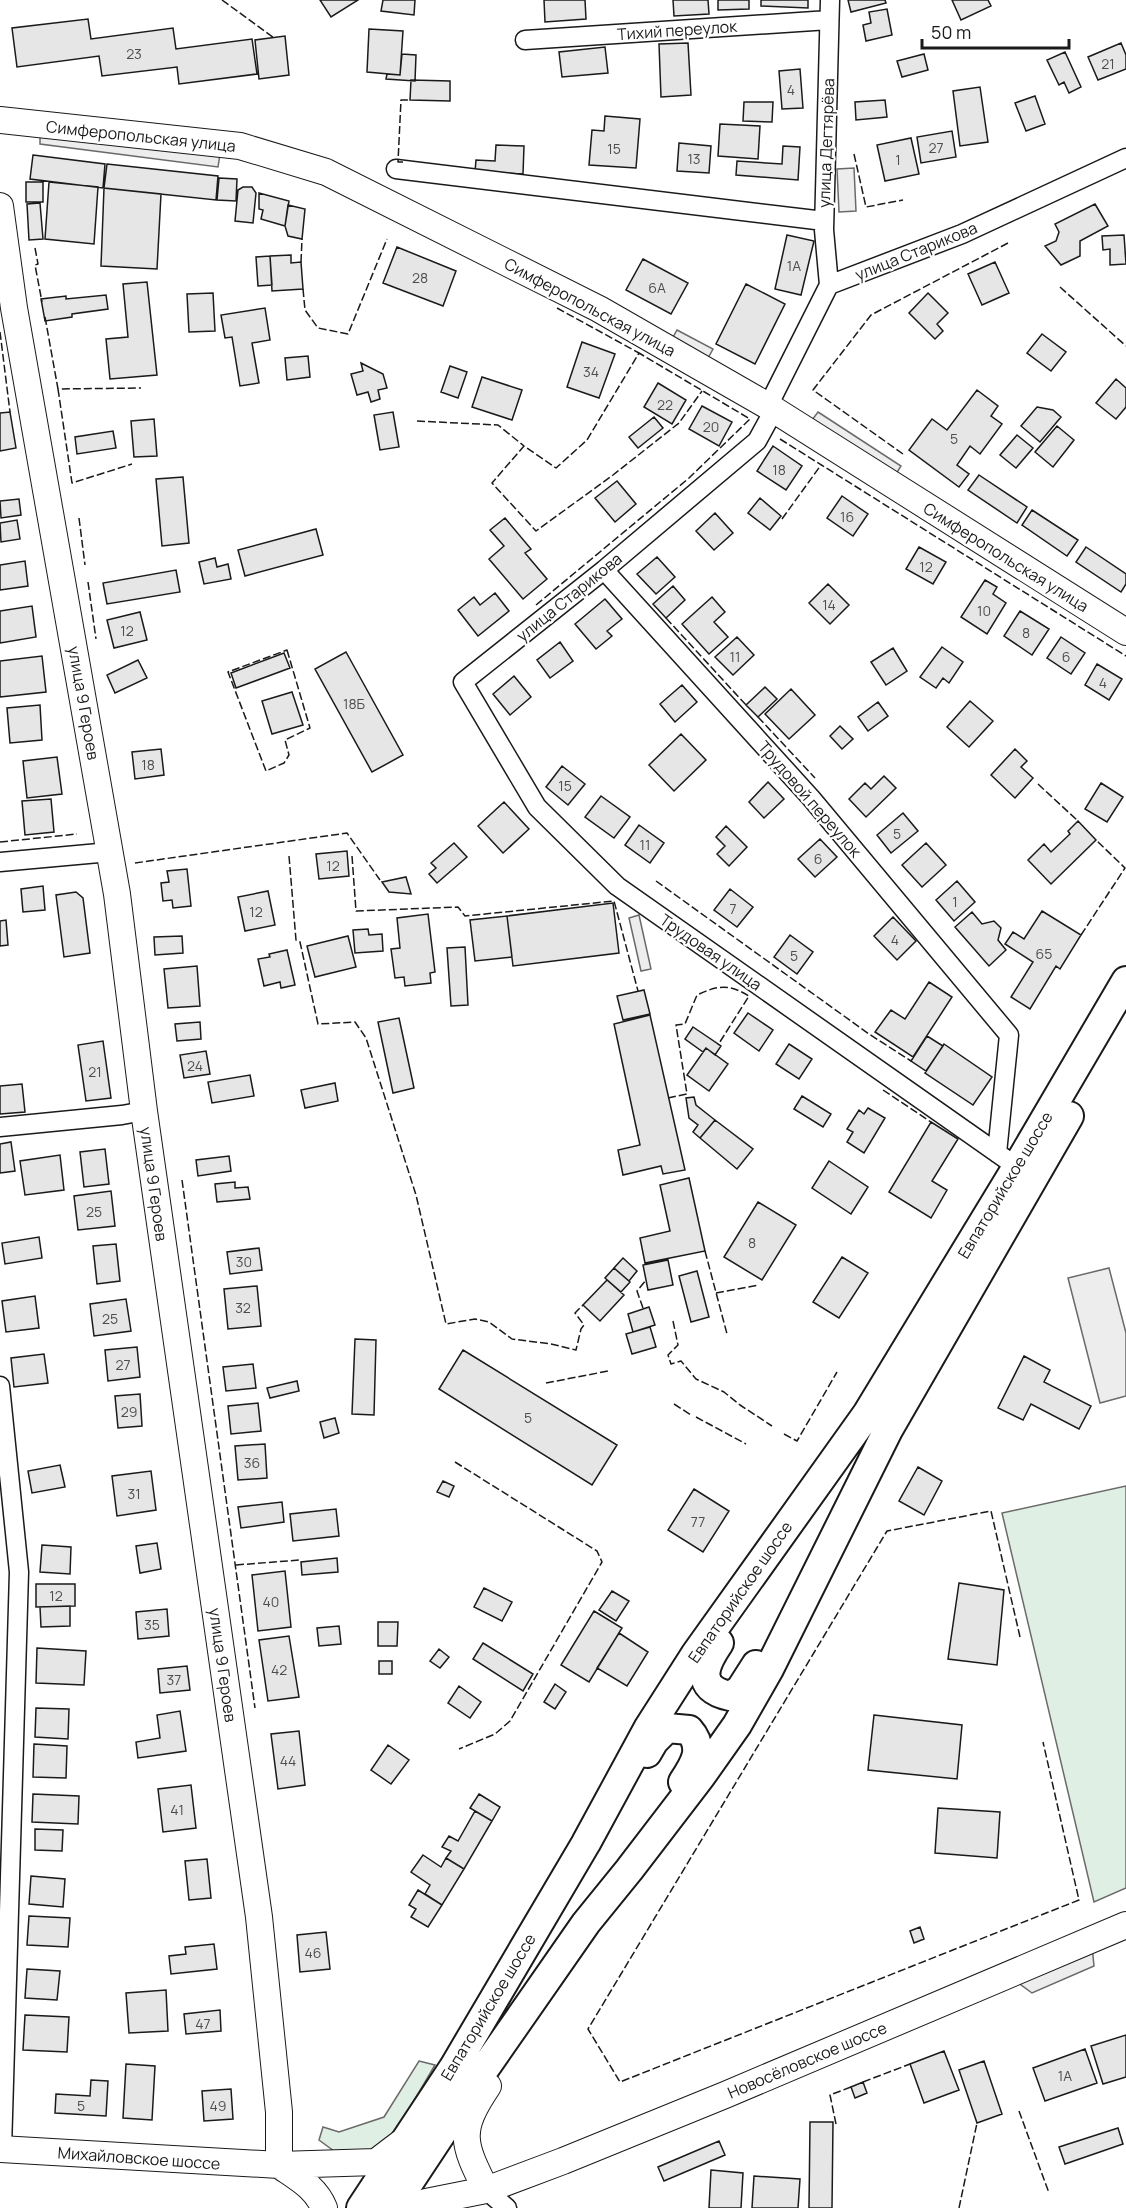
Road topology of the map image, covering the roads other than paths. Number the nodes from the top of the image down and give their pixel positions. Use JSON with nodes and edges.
{"nodes":[{"id":1,"x":830,"y":0,"type":"edge"},
{"id":2,"x":829,"y":21,"type":"junction"},
{"id":3,"x":525,"y":40,"type":"dead end"},
{"id":4,"x":0,"y":120,"type":"edge"},
{"id":5,"x":1126,"y":158,"type":"edge"},
{"id":6,"x":396,"y":169,"type":"dead end"},
{"id":7,"x":0,"y":206,"type":"edge"},
{"id":8,"x":824,"y":221,"type":"junction"},
{"id":9,"x":829,"y":285,"type":"junction"},
{"id":10,"x":7,"y":309,"type":"edge"},
{"id":11,"x":771,"y":408,"type":"junction"},
{"id":12,"x":604,"y":570,"type":"junction"},
{"id":13,"x":1126,"y":633,"type":"edge"},
{"id":14,"x":463,"y":682,"type":"joint"},
{"id":15,"x":110,"y":852,"type":"junction"},
{"id":16,"x":0,"y":862,"type":"edge"},
{"id":17,"x":1126,"y":981,"type":"edge"},
{"id":18,"x":1126,"y":1017,"type":"edge"},
{"id":19,"x":144,"y":1111,"type":"junction"},
{"id":20,"x":0,"y":1127,"type":"edge"},
{"id":21,"x":1007,"y":1160,"type":"junction"},
{"id":22,"x":0,"y":1386,"type":"edge"},
{"id":23,"x":810,"y":1586,"type":"junction"},
{"id":24,"x":729,"y":1607,"type":"junction"},
{"id":25,"x":593,"y":1831,"type":"junction"},
{"id":26,"x":629,"y":1870,"type":"junction"},
{"id":27,"x":586,"y":1923,"type":"junction"},
{"id":28,"x":1126,"y":1924,"type":"edge"},
{"id":29,"x":406,"y":2140,"type":"junction"},
{"id":30,"x":1,"y":2149,"type":"edge"},
{"id":31,"x":279,"y":2165,"type":"junction"},
{"id":32,"x":486,"y":2190,"type":"junction"},
{"id":33,"x":324,"y":2208,"type":"edge"},
{"id":34,"x":361,"y":2208,"type":"edge"},
{"id":35,"x":392,"y":2208,"type":"edge"},
{"id":36,"x":409,"y":2208,"type":"edge"},
{"id":37,"x":507,"y":2208,"type":"edge"}],
"edges":[{"from":1,"to":2,"type":"street","name":"улица Дегтярёва"},
{"from":2,"to":3,"type":"street","name":"Тихий переулок"},
{"from":2,"to":8,"type":"street","name":"улица Дегтярёва"},
{"from":4,"to":11,"type":"street","name":"Симферопольская улица"},
{"from":5,"to":9,"type":"street","name":"улица Старикова"},
{"from":6,"to":8,"type":"street"},
{"from":7,"to":10,"type":"street","name":"улица 9 Героев"},
{"from":8,"to":9,"type":"street","name":"улица Дегтярёва"},
{"from":9,"to":11,"type":"street","name":"улица Старикова"},
{"from":10,"to":15,"type":"street","name":"улица 9 Героев"},
{"from":11,"to":12,"type":"street","name":"улица Старикова"},
{"from":11,"to":13,"type":"street","name":"Симферопольская улица"},
{"from":12,"to":14,"type":"street","name":"улица Старикова"},
{"from":12,"to":21,"type":"street","name":"Трудовой переулок"},
{"from":14,"to":21,"type":"street","name":"Трудовая улица"},
{"from":15,"to":16,"type":"street"},
{"from":15,"to":19,"type":"street","name":"улица 9 Героев"},
{"from":17,"to":21,"type":"main road","name":"Евпаторийское шоссе"},
{"from":18,"to":23,"type":"main road","name":"Евпаторийское шоссе"},
{"from":19,"to":20,"type":"street"},
{"from":19,"to":31,"type":"street","name":"улица 9 Героев"},
{"from":21,"to":24,"type":"main road","name":"Евпаторийское шоссе"},
{"from":22,"to":30,"type":"street"},
{"from":23,"to":24,"type":"main road"},
{"from":23,"to":26,"type":"main road","name":"Евпаторийское шоссе"},
{"from":24,"to":25,"type":"main road","name":"Евпаторийское шоссе"},
{"from":25,"to":26,"type":"main road"},
{"from":25,"to":29,"type":"main road","name":"Евпаторийское шоссе"},
{"from":26,"to":27,"type":"main road","name":"Евпаторийское шоссе"},
{"from":27,"to":32,"type":"street"},
{"from":27,"to":35,"type":"main road","name":"Евпаторийское шоссе"},
{"from":28,"to":32,"type":"street","name":"Новосёловское шоссе"},
{"from":29,"to":31,"type":"street","name":"Михайловское шоссе"},
{"from":29,"to":34,"type":"main road","name":"Евпаторийское шоссе"},
{"from":30,"to":31,"type":"street","name":"Михайловское шоссе"},
{"from":31,"to":33,"type":"street","name":"Михайловское шоссе"},
{"from":32,"to":36,"type":"street","name":"Новосёловское шоссе"},
{"from":32,"to":37,"type":"street"}]}
